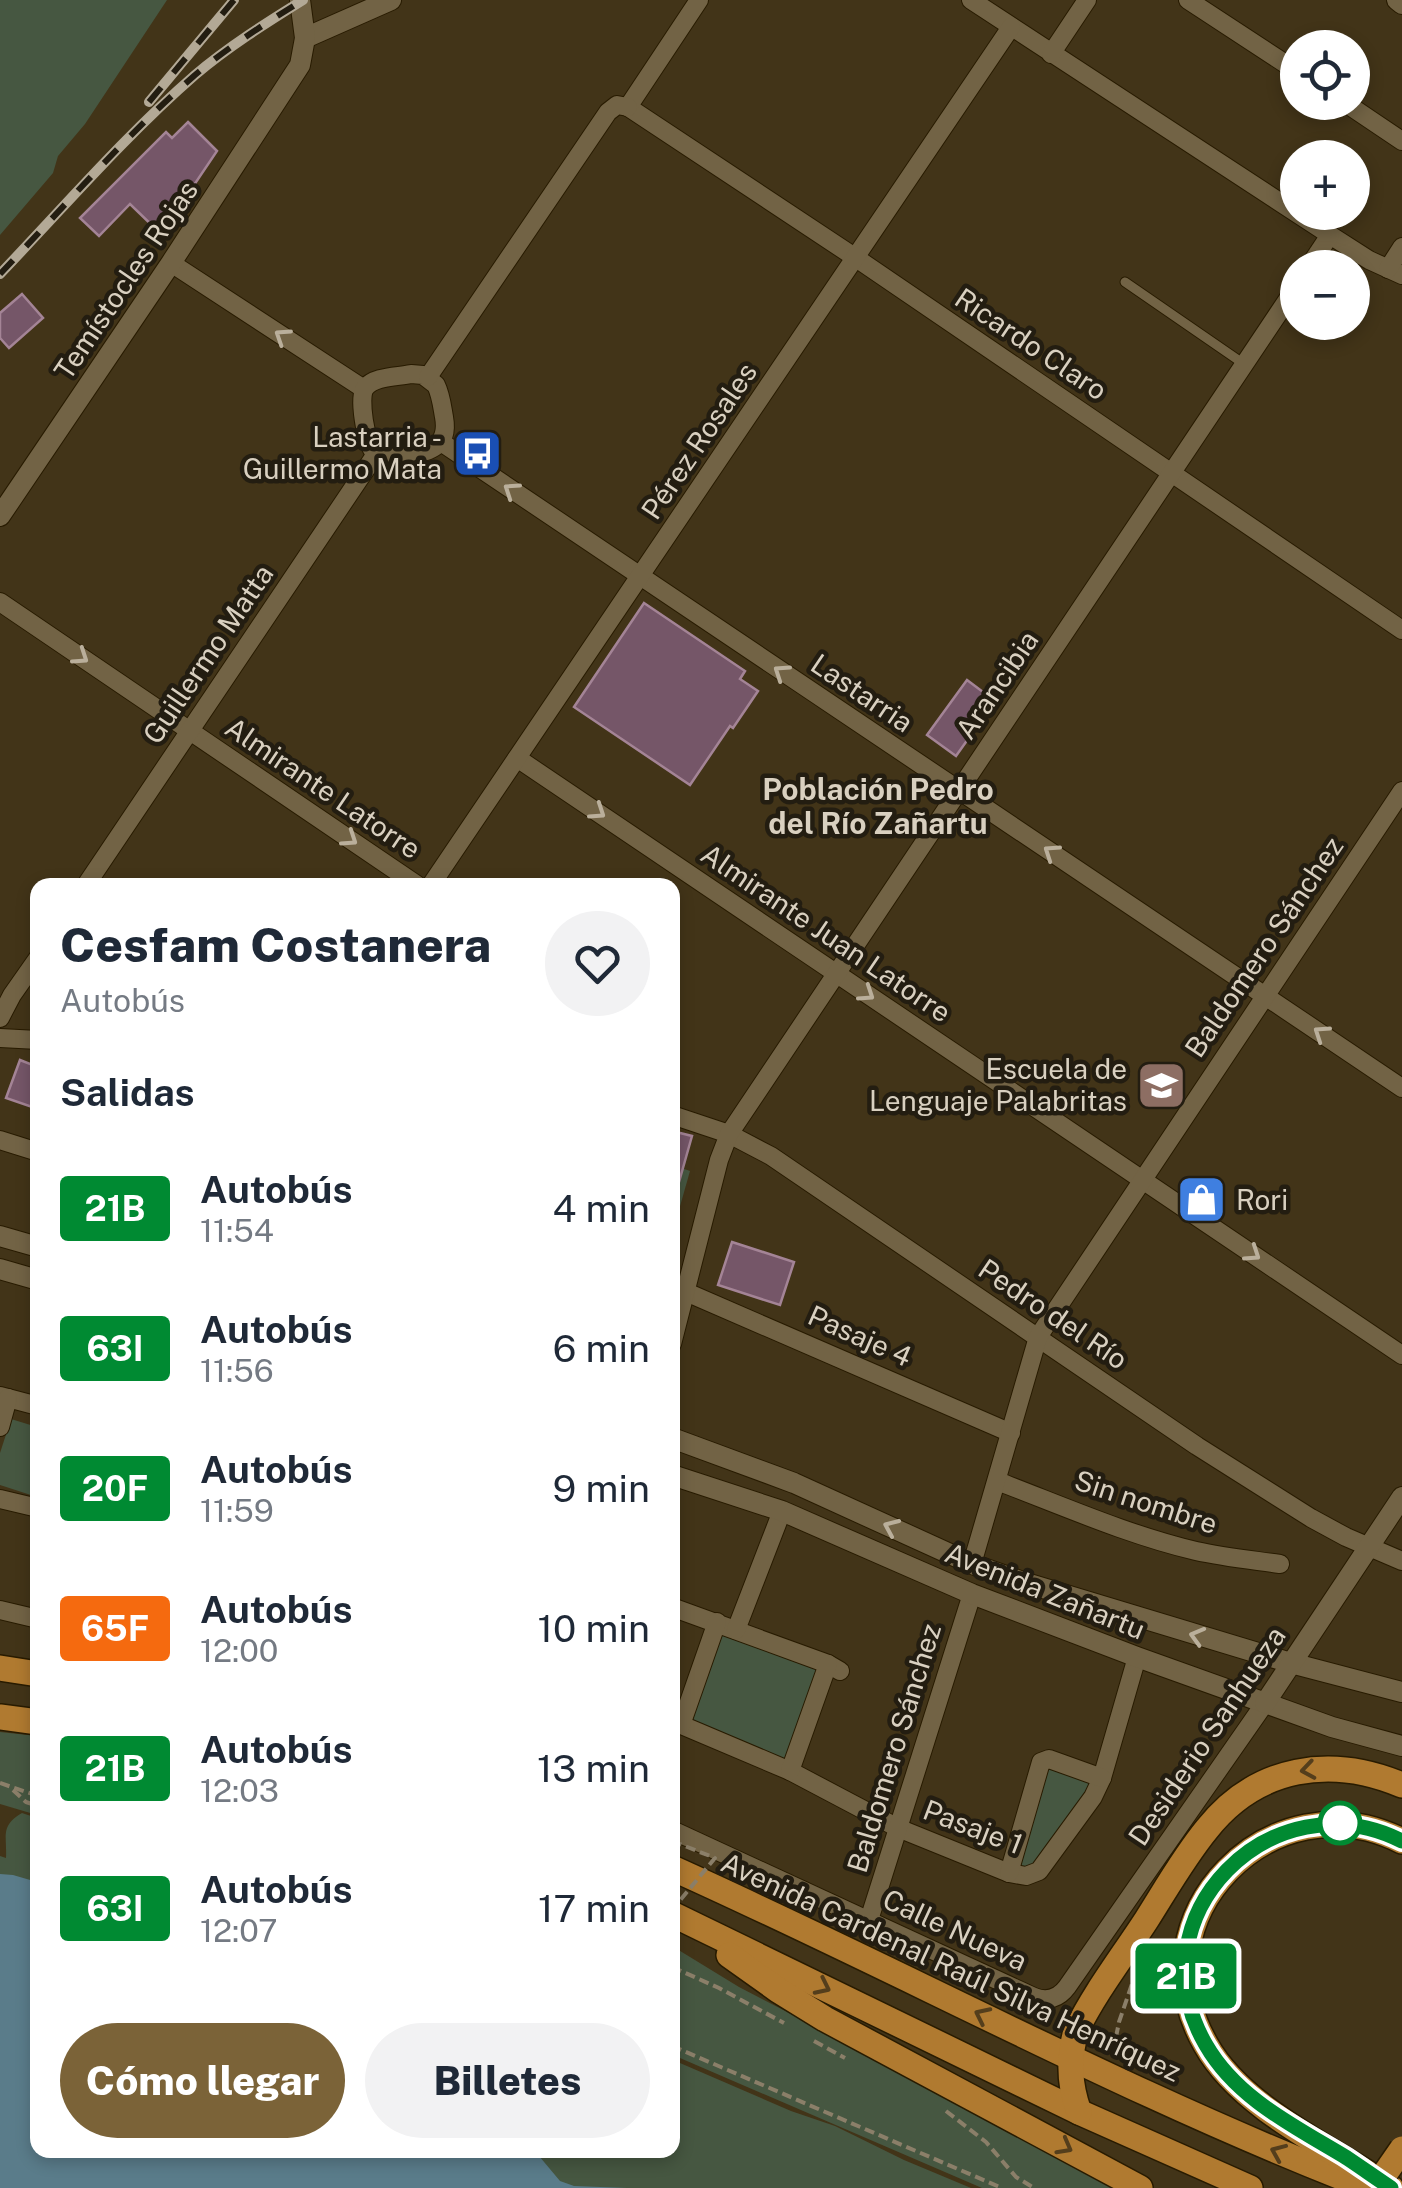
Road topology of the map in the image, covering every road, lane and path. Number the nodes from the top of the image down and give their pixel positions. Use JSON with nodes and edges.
{"nodes":[{"id":1,"x":300,"y":0,"type":"edge"},
{"id":2,"x":391,"y":0,"type":"edge"},
{"id":3,"x":699,"y":0,"type":"edge"},
{"id":4,"x":970,"y":0,"type":"edge"},
{"id":5,"x":1086,"y":0,"type":"edge"},
{"id":6,"x":1188,"y":0,"type":"edge"},
{"id":7,"x":1011,"y":27,"type":"junction"},
{"id":8,"x":305,"y":38,"type":"junction"},
{"id":9,"x":1052,"y":54,"type":"junction"},
{"id":10,"x":1280,"y":60,"type":"edge"},
{"id":11,"x":628,"y":107,"type":"junction"},
{"id":12,"x":1370,"y":119,"type":"edge"},
{"id":13,"x":1402,"y":141,"type":"edge"},
{"id":14,"x":1330,"y":235,"type":"junction"},
{"id":15,"x":1402,"y":247,"type":"edge"},
{"id":16,"x":1320,"y":250,"type":"edge"},
{"id":17,"x":856,"y":258,"type":"junction"},
{"id":18,"x":172,"y":263,"type":"junction"},
{"id":19,"x":1395,"y":272,"type":"edge"},
{"id":20,"x":1125,"y":282,"type":"dead end"},
{"id":21,"x":1280,"y":311,"type":"edge"},
{"id":22,"x":1244,"y":364,"type":"junction"},
{"id":23,"x":428,"y":377,"type":"junction"},
{"id":24,"x":364,"y":389,"type":"junction"},
{"id":25,"x":441,"y":442,"type":"junction"},
{"id":26,"x":376,"y":454,"type":"junction"},
{"id":27,"x":1171,"y":473,"type":"junction"},
{"id":28,"x":0,"y":516,"type":"edge"},
{"id":29,"x":640,"y":577,"type":"junction"},
{"id":30,"x":0,"y":602,"type":"edge"},
{"id":31,"x":1402,"y":630,"type":"edge"},
{"id":32,"x":190,"y":731,"type":"junction"},
{"id":33,"x":517,"y":758,"type":"junction"},
{"id":34,"x":958,"y":791,"type":"junction"},
{"id":35,"x":1402,"y":791,"type":"edge"},
{"id":36,"x":91,"y":878,"type":"edge"},
{"id":37,"x":407,"y":878,"type":"edge"},
{"id":38,"x":436,"y":878,"type":"edge"},
{"id":39,"x":30,"y":969,"type":"edge"},
{"id":40,"x":836,"y":973,"type":"junction"},
{"id":41,"x":1264,"y":995,"type":"junction"},
{"id":42,"x":0,"y":1018,"type":"edge"},
{"id":43,"x":0,"y":1038,"type":"edge"},
{"id":44,"x":30,"y":1040,"type":"edge"},
{"id":45,"x":1402,"y":1088,"type":"edge"},
{"id":46,"x":680,"y":1118,"type":"edge"},
{"id":47,"x":728,"y":1134,"type":"junction"},
{"id":48,"x":0,"y":1140,"type":"edge"},
{"id":49,"x":30,"y":1149,"type":"edge"},
{"id":50,"x":1142,"y":1179,"type":"junction"},
{"id":51,"x":0,"y":1236,"type":"edge"},
{"id":52,"x":30,"y":1245,"type":"edge"},
{"id":53,"x":0,"y":1269,"type":"edge"},
{"id":54,"x":30,"y":1278,"type":"edge"},
{"id":55,"x":686,"y":1292,"type":"junction"},
{"id":56,"x":680,"y":1314,"type":"edge"},
{"id":57,"x":1038,"y":1337,"type":"junction"},
{"id":58,"x":1402,"y":1354,"type":"edge"},
{"id":59,"x":4,"y":1397,"type":"edge"},
{"id":60,"x":30,"y":1404,"type":"edge"},
{"id":61,"x":0,"y":1427,"type":"edge"},
{"id":62,"x":1011,"y":1433,"type":"junction"},
{"id":63,"x":680,"y":1441,"type":"edge"},
{"id":64,"x":680,"y":1477,"type":"edge"},
{"id":65,"x":998,"y":1481,"type":"junction"},
{"id":66,"x":1402,"y":1497,"type":"edge"},
{"id":67,"x":0,"y":1500,"type":"edge"},
{"id":68,"x":30,"y":1506,"type":"edge"},
{"id":69,"x":782,"y":1511,"type":"junction"},
{"id":70,"x":1369,"y":1547,"type":"junction"},
{"id":71,"x":1402,"y":1562,"type":"edge"},
{"id":72,"x":972,"y":1564,"type":"junction"},
{"id":73,"x":1280,"y":1564,"type":"dead end"},
{"id":74,"x":972,"y":1594,"type":"junction"},
{"id":75,"x":0,"y":1610,"type":"edge"},
{"id":76,"x":680,"y":1610,"type":"edge"},
{"id":77,"x":30,"y":1617,"type":"edge"},
{"id":78,"x":717,"y":1622,"type":"junction"},
{"id":79,"x":736,"y":1630,"type":"junction"},
{"id":80,"x":1137,"y":1657,"type":"junction"},
{"id":81,"x":1290,"y":1663,"type":"junction"},
{"id":82,"x":0,"y":1668,"type":"edge"},
{"id":83,"x":30,"y":1673,"type":"edge"},
{"id":84,"x":1402,"y":1692,"type":"edge"},
{"id":85,"x":1265,"y":1703,"type":"junction"},
{"id":86,"x":680,"y":1715,"type":"edge"},
{"id":87,"x":0,"y":1718,"type":"edge"},
{"id":88,"x":30,"y":1721,"type":"edge"},
{"id":89,"x":680,"y":1724,"type":"edge"},
{"id":90,"x":1402,"y":1746,"type":"edge"},
{"id":91,"x":790,"y":1771,"type":"junction"},
{"id":92,"x":1102,"y":1778,"type":"junction"},
{"id":93,"x":0,"y":1784,"type":"edge"},
{"id":94,"x":1402,"y":1785,"type":"edge"},
{"id":95,"x":10,"y":1787,"type":"junction"},
{"id":96,"x":30,"y":1794,"type":"edge"},
{"id":97,"x":30,"y":1803,"type":"edge"},
{"id":98,"x":898,"y":1828,"type":"junction"},
{"id":99,"x":680,"y":1834,"type":"edge"},
{"id":100,"x":1401,"y":1840,"type":"edge"},
{"id":101,"x":680,"y":1844,"type":"edge"},
{"id":102,"x":680,"y":1872,"type":"edge"},
{"id":103,"x":1009,"y":1873,"type":"junction"},
{"id":104,"x":680,"y":1903,"type":"edge"},
{"id":105,"x":680,"y":1917,"type":"edge"},
{"id":106,"x":680,"y":1919,"type":"edge"},
{"id":107,"x":869,"y":1920,"type":"junction"},
{"id":108,"x":680,"y":1971,"type":"edge"},
{"id":109,"x":1052,"y":1999,"type":"joint"},
{"id":110,"x":786,"y":2024,"type":"dead end"},
{"id":111,"x":814,"y":2040,"type":"dead end"},
{"id":112,"x":680,"y":2049,"type":"edge"},
{"id":113,"x":1070,"y":2058,"type":"junction"},
{"id":114,"x":859,"y":2064,"type":"dead end"},
{"id":115,"x":942,"y":2108,"type":"dead end"},
{"id":116,"x":1079,"y":2112,"type":"junction"},
{"id":117,"x":1402,"y":2149,"type":"edge"},
{"id":118,"x":1002,"y":2188,"type":"edge"},
{"id":119,"x":1034,"y":2188,"type":"edge"},
{"id":120,"x":1140,"y":2188,"type":"edge"},
{"id":121,"x":1250,"y":2188,"type":"edge"},
{"id":122,"x":1372,"y":2188,"type":"edge"},
{"id":123,"x":1391,"y":2188,"type":"edge"}],
"edges":[{"from":1,"to":8,"type":"street"},
{"from":2,"to":8,"type":"street"},
{"from":3,"to":11,"type":"street"},
{"from":4,"to":7,"type":"street"},
{"from":5,"to":9,"type":"street"},
{"from":6,"to":10,"type":"street"},
{"from":7,"to":9,"type":"street"},
{"from":7,"to":17,"type":"street","name":"Pérez Rosales"},
{"from":8,"to":18,"type":"street","name":"Temístocles Rojas"},
{"from":9,"to":14,"type":"street"},
{"from":11,"to":17,"type":"street","name":"Ricardo Claro"},
{"from":11,"to":23,"type":"street"},
{"from":12,"to":13,"type":"street"},
{"from":14,"to":16,"type":"street"},
{"from":14,"to":19,"type":"street"},
{"from":15,"to":19,"type":"street"},
{"from":17,"to":27,"type":"street","name":"Ricardo Claro"},
{"from":17,"to":29,"type":"street","name":"Pérez Rosales"},
{"from":24,"to":18,"type":"street","one_way":true},
{"from":18,"to":28,"type":"street","name":"Temístocles Rojas"},
{"from":20,"to":22,"type":"lane"},
{"from":21,"to":22,"type":"street","name":"Arancibia"},
{"from":22,"to":27,"type":"street","name":"Arancibia"},
{"from":23,"to":24,"type":"street"},
{"from":23,"to":25,"type":"street"},
{"from":24,"to":26,"type":"street"},
{"from":25,"to":26,"type":"street"},
{"from":29,"to":25,"type":"street","name":"Lastarria","one_way":true},
{"from":26,"to":32,"type":"street","name":"Guillermo Matta"},
{"from":27,"to":31,"type":"street","name":"Ricardo Claro"},
{"from":27,"to":34,"type":"street","name":"Arancibia"},
{"from":29,"to":33,"type":"street","name":"Pérez Rosales"},
{"from":34,"to":29,"type":"street","name":"Lastarria","one_way":true},
{"from":30,"to":32,"type":"street","name":"Almirante Latorre","one_way":true},
{"from":32,"to":36,"type":"street","name":"Guillermo Matta"},
{"from":32,"to":37,"type":"street","name":"Almirante Latorre","one_way":true},
{"from":33,"to":38,"type":"street","name":"Pérez Rosales"},
{"from":33,"to":40,"type":"street","name":"Almirante Juan Latorre","one_way":true},
{"from":34,"to":40,"type":"street","name":"Arancibia"},
{"from":41,"to":34,"type":"street","name":"Lastarria","one_way":true},
{"from":35,"to":41,"type":"street","name":"Baldomero Sánchez"},
{"from":39,"to":42,"type":"street"},
{"from":40,"to":47,"type":"street","name":"Arancibia"},
{"from":40,"to":50,"type":"street","name":"Almirante Juan Latorre","one_way":true},
{"from":45,"to":41,"type":"street","name":"Lastarria","one_way":true},
{"from":41,"to":50,"type":"street","name":"Baldomero Sánchez"},
{"from":43,"to":44,"type":"street"},
{"from":46,"to":47,"type":"street","name":"Pedro del Río"},
{"from":47,"to":55,"type":"street","name":"Arancibia"},
{"from":47,"to":57,"type":"street","name":"Pedro del Río"},
{"from":48,"to":49,"type":"street"},
{"from":50,"to":57,"type":"street","name":"Baldomero Sánchez"},
{"from":50,"to":58,"type":"street","name":"Almirante Juan Latorre","one_way":true},
{"from":51,"to":52,"type":"street"},
{"from":53,"to":54,"type":"street"},
{"from":55,"to":56,"type":"street","name":"Arancibia"},
{"from":55,"to":62,"type":"street","name":"Pasaje 4"},
{"from":57,"to":62,"type":"street","name":"Baldomero Sánchez"},
{"from":57,"to":70,"type":"street","name":"Pedro del Río"},
{"from":59,"to":60,"type":"street"},
{"from":59,"to":61,"type":"street"},
{"from":62,"to":65,"type":"street","name":"Baldomero Sánchez"},
{"from":72,"to":63,"type":"street","name":"Avenida Zañartu","one_way":true},
{"from":64,"to":69,"type":"street","name":"Avenida Zañartu"},
{"from":65,"to":72,"type":"street","name":"Baldomero Sánchez"},
{"from":65,"to":73,"type":"street","name":"Sin nombre"},
{"from":66,"to":70,"type":"street","name":"Desiderio Sanhueza"},
{"from":67,"to":68,"type":"street"},
{"from":69,"to":74,"type":"street","name":"Avenida Zañartu"},
{"from":69,"to":79,"type":"street"},
{"from":70,"to":71,"type":"street","name":"Pedro del Río"},
{"from":70,"to":81,"type":"street","name":"Desiderio Sanhueza"},
{"from":81,"to":72,"type":"street","name":"Avenida Zañartu","one_way":true},
{"from":74,"to":80,"type":"street","name":"Avenida Zañartu"},
{"from":74,"to":98,"type":"street","name":"Baldomero Sánchez"},
{"from":75,"to":77,"type":"street"},
{"from":76,"to":78,"type":"street"},
{"from":78,"to":79,"type":"street"},
{"from":78,"to":86,"type":"street"},
{"from":79,"to":91,"type":"street"},
{"from":80,"to":85,"type":"street","name":"Avenida Zañartu"},
{"from":80,"to":92,"type":"street","name":"Pasaje 1"},
{"from":81,"to":84,"type":"street","name":"Avenida Zañartu"},
{"from":81,"to":85,"type":"street","name":"Desiderio Sanhueza"},
{"from":82,"to":83,"type":"main road"},
{"from":85,"to":90,"type":"street","name":"Avenida Zañartu"},
{"from":85,"to":109,"type":"street","name":"Desiderio Sanhueza"},
{"from":87,"to":88,"type":"main road"},
{"from":89,"to":91,"type":"street","name":"Pasaje 1"},
{"from":91,"to":98,"type":"street","name":"Pasaje 1"},
{"from":92,"to":103,"type":"street","name":"Pasaje 1"},
{"from":92,"to":103,"type":"street"},
{"from":93,"to":95,"type":"path"},
{"from":94,"to":113,"type":"main road","one_way":true},
{"from":95,"to":96,"type":"path"},
{"from":95,"to":97,"type":"path"},
{"from":98,"to":103,"type":"street","name":"Pasaje 1"},
{"from":98,"to":107,"type":"street","name":"Baldomero Sánchez"},
{"from":99,"to":107,"type":"street","name":"Calle Nueva"},
{"from":100,"to":123,"type":"main road"},
{"from":101,"to":104,"type":"path","bridge":true},
{"from":113,"to":102,"type":"main road","name":"Avenida Cardenal Raúl Silva Henríquez","one_way":true},
{"from":105,"to":116,"type":"main road","one_way":true},
{"from":106,"to":120,"type":"main road","one_way":true},
{"from":107,"to":109,"type":"street","name":"Calle Nueva"},
{"from":108,"to":110,"type":"path"},
{"from":111,"to":114,"type":"path"},
{"from":112,"to":118,"type":"path"},
{"from":113,"to":116,"type":"main road"},
{"from":122,"to":113,"type":"main road","name":"Avenida Cardenal Raúl Silva Henríquez","one_way":true},
{"from":115,"to":119,"type":"path"},
{"from":116,"to":121,"type":"main road"},
{"from":117,"to":122,"type":"main road","bridge":true}]}
